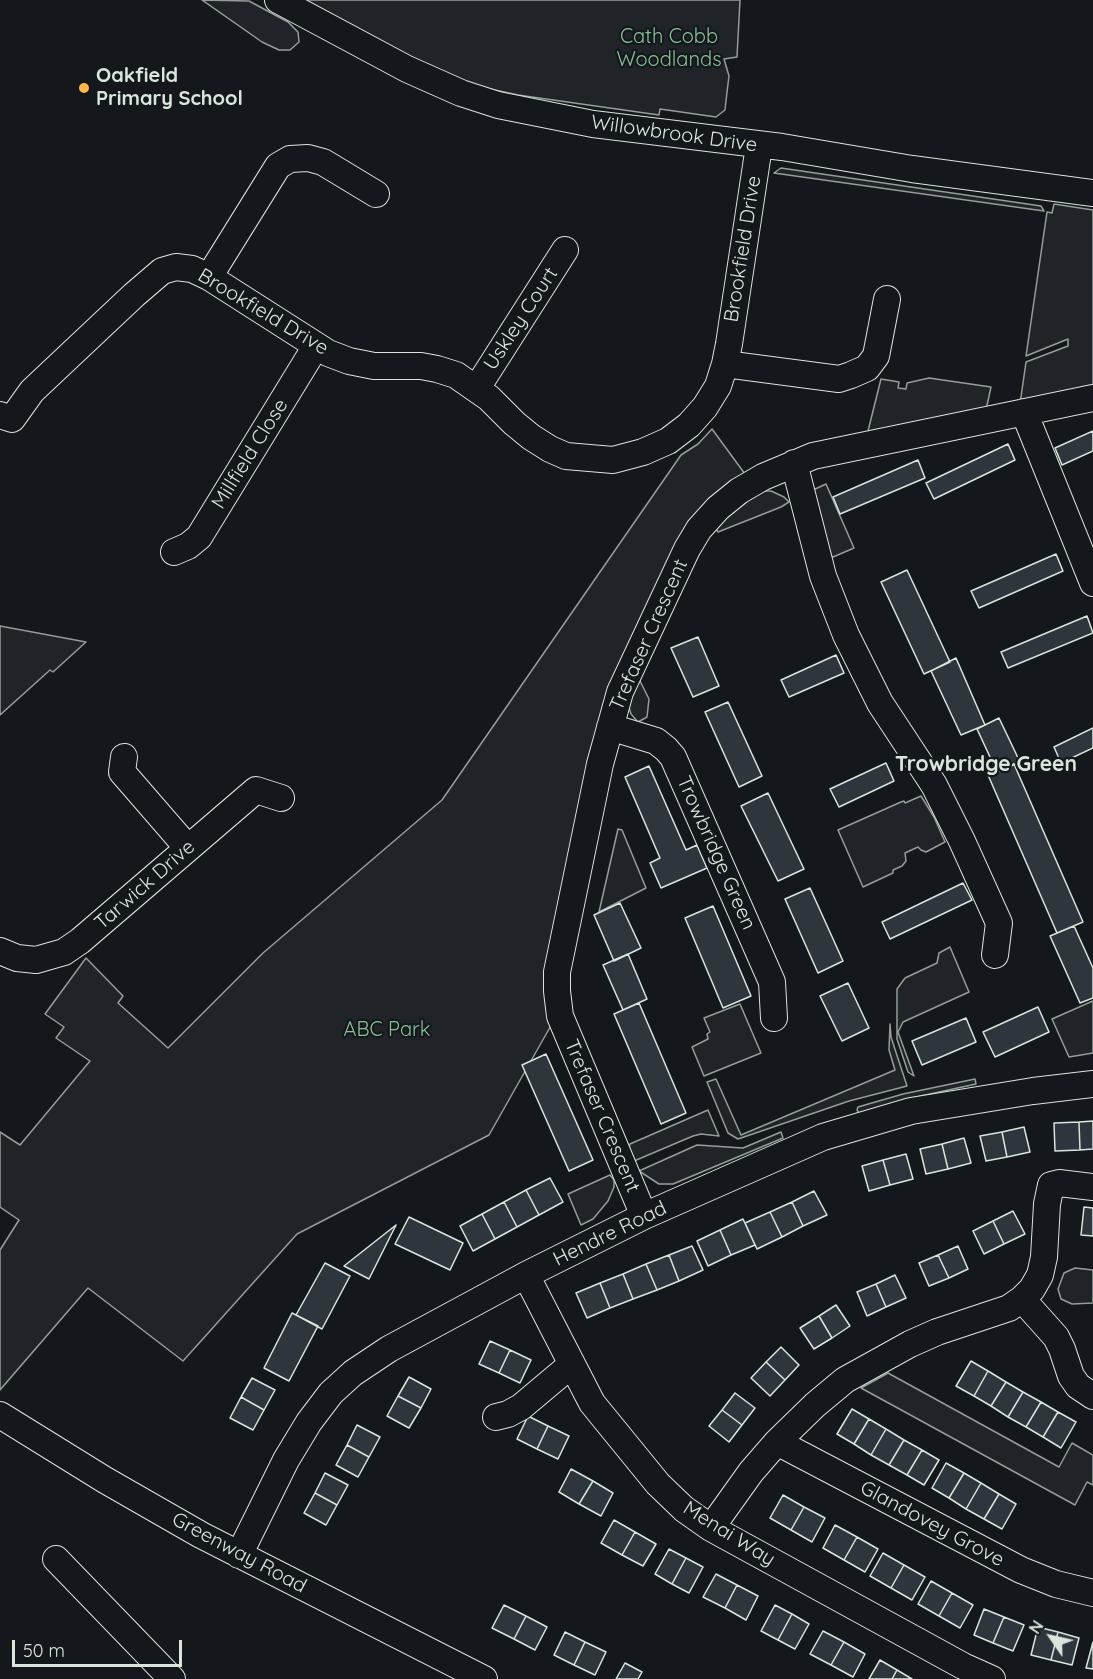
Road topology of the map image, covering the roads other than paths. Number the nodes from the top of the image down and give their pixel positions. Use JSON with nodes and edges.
{"nodes":[{"id":1,"x":278,"y":0,"type":"edge"},
{"id":2,"x":759,"y":146,"type":"junction"},
{"id":3,"x":1093,"y":193,"type":"edge"},
{"id":4,"x":376,"y":194,"type":"dead end"},
{"id":5,"x":565,"y":250,"type":"dead end"},
{"id":6,"x":209,"y":277,"type":"junction"},
{"id":7,"x":887,"y":299,"type":"dead end"},
{"id":8,"x":316,"y":346,"type":"junction"},
{"id":9,"x":725,"y":364,"type":"junction"},
{"id":10,"x":477,"y":388,"type":"junction"},
{"id":11,"x":1093,"y":398,"type":"edge"},
{"id":12,"x":1024,"y":412,"type":"junction"},
{"id":13,"x":0,"y":414,"type":"edge"},
{"id":14,"x":794,"y":463,"type":"junction"},
{"id":15,"x":174,"y":552,"type":"dead end"},
{"id":16,"x":1093,"y":583,"type":"edge"},
{"id":17,"x":610,"y":727,"type":"junction"},
{"id":18,"x":124,"y":757,"type":"dead end"},
{"id":19,"x":281,"y":798,"type":"dead end"},
{"id":20,"x":187,"y":848,"type":"junction"},
{"id":21,"x":0,"y":951,"type":"edge"},
{"id":22,"x":995,"y":955,"type":"dead end"},
{"id":23,"x":774,"y":1018,"type":"dead end"},
{"id":24,"x":1093,"y":1084,"type":"edge"},
{"id":25,"x":1093,"y":1187,"type":"edge"},
{"id":26,"x":644,"y":1216,"type":"junction"},
{"id":27,"x":526,"y":1275,"type":"junction"},
{"id":28,"x":1022,"y":1299,"type":"junction"},
{"id":29,"x":571,"y":1365,"type":"junction"},
{"id":30,"x":1093,"y":1396,"type":"edge"},
{"id":31,"x":0,"y":1415,"type":"edge"},
{"id":32,"x":496,"y":1417,"type":"dead end"},
{"id":33,"x":777,"y":1442,"type":"junction"},
{"id":34,"x":711,"y":1528,"type":"junction"},
{"id":35,"x":239,"y":1555,"type":"junction"},
{"id":36,"x":56,"y":1559,"type":"dead end"},
{"id":37,"x":1093,"y":1593,"type":"edge"},
{"id":38,"x":445,"y":1670,"type":"edge"},
{"id":39,"x":172,"y":1679,"type":"edge"},
{"id":40,"x":484,"y":1679,"type":"edge"},
{"id":41,"x":992,"y":1679,"type":"edge"}],
"edges":[{"from":1,"to":2,"type":"street","name":"Willowbrook Drive"},
{"from":2,"to":3,"type":"street","name":"Willowbrook Drive"},
{"from":2,"to":9,"type":"street","name":"Brookfield Drive"},
{"from":4,"to":6,"type":"street"},
{"from":5,"to":10,"type":"street","name":"Uskley Court"},
{"from":6,"to":8,"type":"street","name":"Brookfield Drive"},
{"from":6,"to":13,"type":"street","name":"Brookfield Drive"},
{"from":7,"to":9,"type":"street"},
{"from":8,"to":10,"type":"street","name":"Brookfield Drive"},
{"from":8,"to":15,"type":"street","name":"Millfield Close"},
{"from":9,"to":10,"type":"street","name":"Brookfield Drive"},
{"from":11,"to":12,"type":"street","name":"Trefaser Crescent"},
{"from":12,"to":14,"type":"street","name":"Trefaser Crescent"},
{"from":12,"to":16,"type":"street"},
{"from":14,"to":17,"type":"street","name":"Trefaser Crescent"},
{"from":14,"to":22,"type":"street"},
{"from":17,"to":23,"type":"street","name":"Trowbridge Green"},
{"from":17,"to":26,"type":"street","name":"Trefaser Crescent"},
{"from":18,"to":20,"type":"street"},
{"from":19,"to":20,"type":"street","name":"Tarwick Drive"},
{"from":20,"to":21,"type":"street","name":"Tarwick Drive"},
{"from":24,"to":26,"type":"street","name":"Hendre Road"},
{"from":25,"to":28,"type":"street"},
{"from":26,"to":27,"type":"street","name":"Hendre Road"},
{"from":27,"to":29,"type":"street","name":"Menai Way"},
{"from":27,"to":35,"type":"street","name":"Hendre Road"},
{"from":28,"to":30,"type":"street"},
{"from":28,"to":33,"type":"street"},
{"from":29,"to":32,"type":"street"},
{"from":29,"to":34,"type":"street","name":"Menai Way"},
{"from":31,"to":35,"type":"street","name":"Greenway Road"},
{"from":33,"to":34,"type":"street"},
{"from":33,"to":37,"type":"street","name":"Glandovey Grove"},
{"from":34,"to":41,"type":"street","name":"Menai Way"},
{"from":35,"to":38,"type":"street","name":"Greenway Road"},
{"from":36,"to":39,"type":"street"},
{"from":38,"to":40,"type":"street","name":"Greenway Road"}]}
